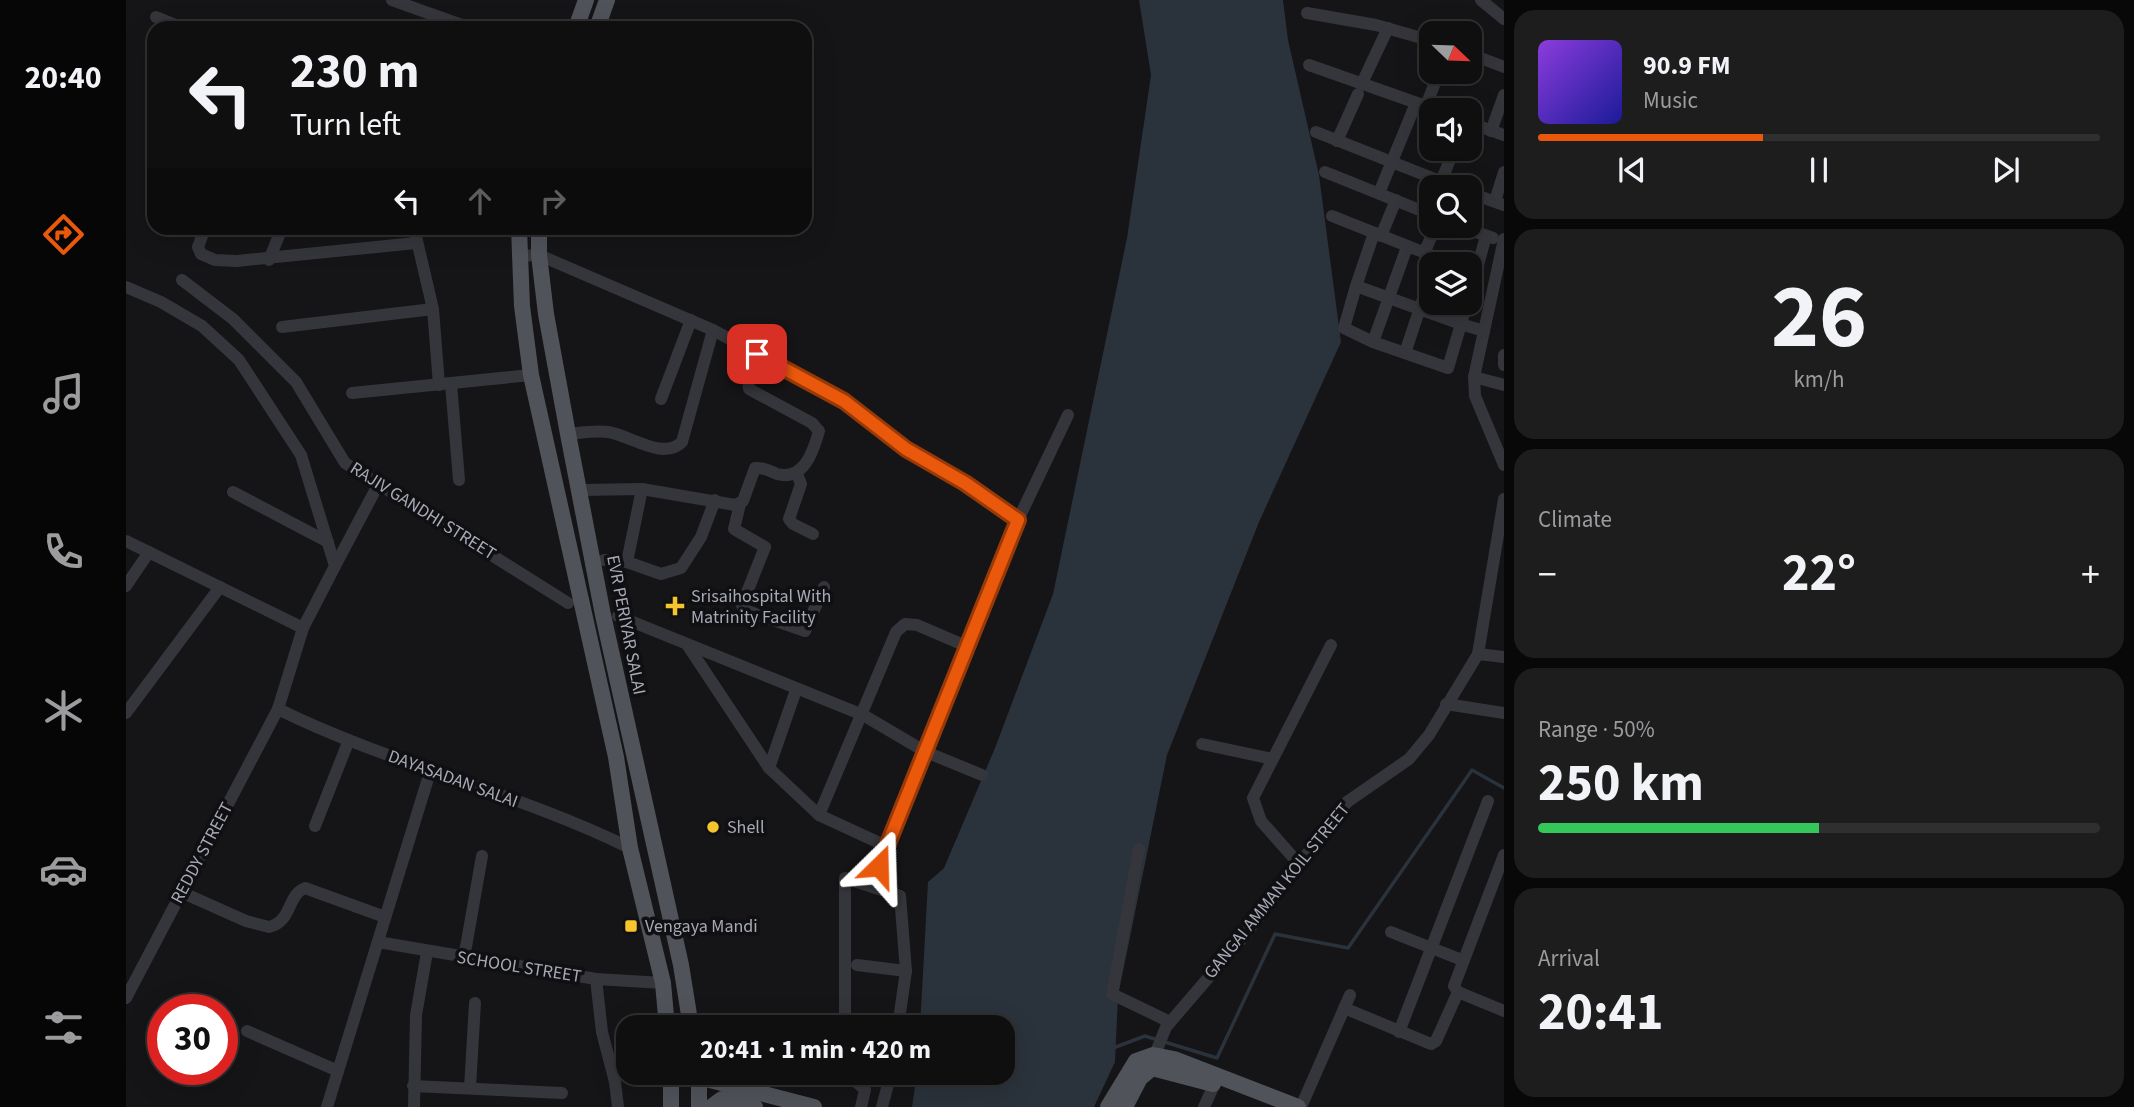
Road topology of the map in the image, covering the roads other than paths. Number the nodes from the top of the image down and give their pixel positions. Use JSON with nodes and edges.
{"nodes":[{"id":1,"x":393,"y":0,"type":"edge"},
{"id":2,"x":586,"y":0,"type":"edge"},
{"id":3,"x":607,"y":0,"type":"edge"},
{"id":4,"x":1481,"y":0,"type":"edge"},
{"id":5,"x":1307,"y":13,"type":"dead end"},
{"id":6,"x":156,"y":17,"type":"dead end"},
{"id":7,"x":1504,"y":19,"type":"edge"},
{"id":8,"x":166,"y":21,"type":"edge"},
{"id":9,"x":451,"y":21,"type":"edge"},
{"id":10,"x":578,"y":21,"type":"edge"},
{"id":11,"x":600,"y":21,"type":"edge"},
{"id":12,"x":1388,"y":28,"type":"junction"},
{"id":13,"x":1419,"y":37,"type":"edge"},
{"id":14,"x":1482,"y":59,"type":"edge"},
{"id":15,"x":1309,"y":65,"type":"dead end"},
{"id":16,"x":1504,"y":67,"type":"edge"},
{"id":17,"x":1360,"y":88,"type":"junction"},
{"id":18,"x":1504,"y":95,"type":"edge"},
{"id":19,"x":1419,"y":104,"type":"edge"},
{"id":20,"x":1419,"y":118,"type":"edge"},
{"id":21,"x":1482,"y":128,"type":"edge"},
{"id":22,"x":1491,"y":131,"type":"junction"},
{"id":23,"x":1316,"y":132,"type":"dead end"},
{"id":24,"x":1504,"y":135,"type":"edge"},
{"id":25,"x":1338,"y":141,"type":"junction"},
{"id":26,"x":1392,"y":163,"type":"junction"},
{"id":27,"x":1325,"y":172,"type":"dead end"},
{"id":28,"x":1504,"y":172,"type":"edge"},
{"id":29,"x":1423,"y":175,"type":"edge"},
{"id":30,"x":1379,"y":193,"type":"junction"},
{"id":31,"x":1482,"y":197,"type":"edge"},
{"id":32,"x":1396,"y":200,"type":"junction"},
{"id":33,"x":1499,"y":203,"type":"edge"},
{"id":34,"x":1419,"y":210,"type":"edge"},
{"id":35,"x":1332,"y":216,"type":"dead end"},
{"id":36,"x":1378,"y":234,"type":"junction"},
{"id":37,"x":202,"y":235,"type":"edge"},
{"id":38,"x":279,"y":235,"type":"edge"},
{"id":39,"x":415,"y":235,"type":"edge"},
{"id":40,"x":519,"y":235,"type":"edge"},
{"id":41,"x":539,"y":235,"type":"edge"},
{"id":42,"x":1482,"y":235,"type":"edge"},
{"id":43,"x":1486,"y":236,"type":"junction"},
{"id":44,"x":1504,"y":240,"type":"edge"},
{"id":45,"x":416,"y":243,"type":"junction"},
{"id":46,"x":1407,"y":247,"type":"junction"},
{"id":47,"x":1419,"y":252,"type":"edge"},
{"id":48,"x":1480,"y":252,"type":"edge"},
{"id":49,"x":538,"y":255,"type":"junction"},
{"id":50,"x":519,"y":256,"type":"junction"},
{"id":51,"x":269,"y":260,"type":"junction"},
{"id":52,"x":182,"y":280,"type":"dead end"},
{"id":53,"x":1356,"y":286,"type":"junction"},
{"id":54,"x":126,"y":287,"type":"edge"},
{"id":55,"x":1389,"y":297,"type":"junction"},
{"id":56,"x":433,"y":309,"type":"junction"},
{"id":57,"x":1419,"y":309,"type":"joint"},
{"id":58,"x":1436,"y":315,"type":"edge"},
{"id":59,"x":1464,"y":315,"type":"edge"},
{"id":60,"x":691,"y":320,"type":"junction"},
{"id":61,"x":1461,"y":324,"type":"junction"},
{"id":62,"x":282,"y":327,"type":"dead end"},
{"id":63,"x":713,"y":330,"type":"junction"},
{"id":64,"x":1484,"y":331,"type":"junction"},
{"id":65,"x":1373,"y":342,"type":"junction"},
{"id":66,"x":1405,"y":353,"type":"junction"},
{"id":67,"x":757,"y":354,"type":"junction"},
{"id":68,"x":1504,"y":355,"type":"edge"},
{"id":69,"x":1504,"y":365,"type":"edge"},
{"id":70,"x":531,"y":375,"type":"junction"},
{"id":71,"x":1474,"y":377,"type":"junction"},
{"id":72,"x":445,"y":385,"type":"junction"},
{"id":73,"x":1504,"y":385,"type":"edge"},
{"id":74,"x":352,"y":393,"type":"dead end"},
{"id":75,"x":662,"y":398,"type":"dead end"},
{"id":76,"x":1068,"y":415,"type":"dead end"},
{"id":77,"x":568,"y":434,"type":"junction"},
{"id":78,"x":1504,"y":465,"type":"edge"},
{"id":79,"x":797,"y":474,"type":"junction"},
{"id":80,"x":459,"y":480,"type":"dead end"},
{"id":81,"x":378,"y":485,"type":"junction"},
{"id":82,"x":642,"y":489,"type":"junction"},
{"id":83,"x":581,"y":490,"type":"junction"},
{"id":84,"x":233,"y":492,"type":"dead end"},
{"id":85,"x":1504,"y":499,"type":"edge"},
{"id":86,"x":715,"y":500,"type":"junction"},
{"id":87,"x":740,"y":504,"type":"junction"},
{"id":88,"x":1018,"y":520,"type":"junction"},
{"id":89,"x":813,"y":534,"type":"dead end"},
{"id":90,"x":126,"y":541,"type":"edge"},
{"id":91,"x":328,"y":542,"type":"junction"},
{"id":92,"x":149,"y":552,"type":"junction"},
{"id":93,"x":604,"y":561,"type":"dead end"},
{"id":94,"x":627,"y":562,"type":"junction"},
{"id":95,"x":335,"y":566,"type":"junction"},
{"id":96,"x":126,"y":586,"type":"edge"},
{"id":97,"x":220,"y":587,"type":"junction"},
{"id":98,"x":824,"y":587,"type":"dead end"},
{"id":99,"x":568,"y":603,"type":"dead end"},
{"id":100,"x":618,"y":616,"type":"dead end"},
{"id":101,"x":303,"y":628,"type":"junction"},
{"id":102,"x":1331,"y":645,"type":"dead end"},
{"id":103,"x":688,"y":646,"type":"junction"},
{"id":104,"x":966,"y":646,"type":"junction"},
{"id":105,"x":1478,"y":654,"type":"junction"},
{"id":106,"x":1504,"y":657,"type":"edge"},
{"id":107,"x":796,"y":690,"type":"junction"},
{"id":108,"x":1446,"y":704,"type":"junction"},
{"id":109,"x":278,"y":709,"type":"junction"},
{"id":110,"x":127,"y":710,"type":"edge"},
{"id":111,"x":1504,"y":713,"type":"edge"},
{"id":112,"x":863,"y":715,"type":"junction"},
{"id":113,"x":349,"y":740,"type":"junction"},
{"id":114,"x":1202,"y":744,"type":"dead end"},
{"id":115,"x":926,"y":752,"type":"junction"},
{"id":116,"x":1273,"y":759,"type":"junction"},
{"id":117,"x":769,"y":768,"type":"junction"},
{"id":118,"x":430,"y":772,"type":"junction"},
{"id":119,"x":982,"y":775,"type":"dead end"},
{"id":120,"x":1488,"y":802,"type":"dead end"},
{"id":121,"x":819,"y":815,"type":"junction"},
{"id":122,"x":315,"y":826,"type":"dead end"},
{"id":123,"x":887,"y":846,"type":"junction"},
{"id":124,"x":629,"y":848,"type":"junction"},
{"id":125,"x":1139,"y":849,"type":"dead end"},
{"id":126,"x":1504,"y":855,"type":"edge"},
{"id":127,"x":482,"y":856,"type":"dead end"},
{"id":128,"x":1299,"y":864,"type":"junction"},
{"id":129,"x":879,"y":866,"type":"dead end"},
{"id":130,"x":181,"y":892,"type":"junction"},
{"id":131,"x":385,"y":917,"type":"junction"},
{"id":132,"x":1391,"y":932,"type":"dead end"},
{"id":133,"x":378,"y":942,"type":"junction"},
{"id":134,"x":1433,"y":949,"type":"junction"},
{"id":135,"x":427,"y":952,"type":"junction"},
{"id":136,"x":464,"y":958,"type":"junction"},
{"id":137,"x":1462,"y":960,"type":"junction"},
{"id":138,"x":857,"y":965,"type":"dead end"},
{"id":139,"x":906,"y":971,"type":"junction"},
{"id":140,"x":596,"y":979,"type":"junction"},
{"id":141,"x":663,"y":983,"type":"junction"},
{"id":142,"x":1458,"y":992,"type":"junction"},
{"id":143,"x":1350,"y":995,"type":"dead end"},
{"id":144,"x":126,"y":998,"type":"edge"},
{"id":145,"x":475,"y":1003,"type":"dead end"},
{"id":146,"x":1344,"y":1008,"type":"junction"},
{"id":147,"x":1503,"y":1010,"type":"edge"},
{"id":148,"x":666,"y":1015,"type":"edge"},
{"id":149,"x":689,"y":1015,"type":"edge"},
{"id":150,"x":845,"y":1015,"type":"edge"},
{"id":151,"x":900,"y":1015,"type":"edge"},
{"id":152,"x":1168,"y":1025,"type":"junction"},
{"id":153,"x":247,"y":1031,"type":"dead end"},
{"id":154,"x":1399,"y":1032,"type":"junction"},
{"id":155,"x":1154,"y":1056,"type":"junction"},
{"id":156,"x":338,"y":1071,"type":"junction"},
{"id":157,"x":670,"y":1085,"type":"edge"},
{"id":158,"x":697,"y":1085,"type":"edge"},
{"id":159,"x":736,"y":1085,"type":"edge"},
{"id":160,"x":860,"y":1085,"type":"edge"},
{"id":161,"x":889,"y":1085,"type":"edge"},
{"id":162,"x":1214,"y":1085,"type":"junction"},
{"id":163,"x":413,"y":1086,"type":"junction"},
{"id":164,"x":470,"y":1088,"type":"junction"},
{"id":165,"x":865,"y":1090,"type":"junction"},
{"id":166,"x":562,"y":1093,"type":"dead end"},
{"id":167,"x":888,"y":1093,"type":"junction"},
{"id":168,"x":671,"y":1105,"type":"edge"},
{"id":169,"x":703,"y":1105,"type":"edge"},
{"id":170,"x":327,"y":1107,"type":"edge"},
{"id":171,"x":414,"y":1107,"type":"edge"},
{"id":172,"x":618,"y":1107,"type":"edge"},
{"id":173,"x":755,"y":1107,"type":"edge"},
{"id":174,"x":814,"y":1107,"type":"edge"},
{"id":175,"x":861,"y":1107,"type":"edge"},
{"id":176,"x":882,"y":1107,"type":"edge"},
{"id":177,"x":1108,"y":1107,"type":"edge"},
{"id":178,"x":1125,"y":1107,"type":"edge"},
{"id":179,"x":1204,"y":1107,"type":"edge"},
{"id":180,"x":1267,"y":1107,"type":"edge"},
{"id":181,"x":1300,"y":1107,"type":"edge"}],
"edges":[{"from":1,"to":9,"type":"street"},
{"from":2,"to":10,"type":"main road"},
{"from":3,"to":11,"type":"main road"},
{"from":4,"to":7,"type":"street"},
{"from":5,"to":12,"type":"street"},
{"from":6,"to":8,"type":"street"},
{"from":12,"to":13,"type":"street"},
{"from":12,"to":17,"type":"street"},
{"from":14,"to":16,"type":"street"},
{"from":15,"to":17,"type":"street"},
{"from":17,"to":19,"type":"street"},
{"from":17,"to":25,"type":"street"},
{"from":18,"to":22,"type":"street"},
{"from":20,"to":26,"type":"street"},
{"from":21,"to":22,"type":"street"},
{"from":22,"to":24,"type":"street"},
{"from":23,"to":25,"type":"street"},
{"from":25,"to":26,"type":"street"},
{"from":26,"to":29,"type":"street"},
{"from":26,"to":30,"type":"street"},
{"from":27,"to":30,"type":"street"},
{"from":28,"to":33,"type":"street"},
{"from":30,"to":32,"type":"street"},
{"from":31,"to":33,"type":"street"},
{"from":32,"to":34,"type":"street"},
{"from":32,"to":36,"type":"street"},
{"from":35,"to":36,"type":"street"},
{"from":36,"to":46,"type":"street"},
{"from":36,"to":53,"type":"street"},
{"from":37,"to":51,"type":"street"},
{"from":38,"to":51,"type":"street"},
{"from":39,"to":45,"type":"street"},
{"from":40,"to":50,"type":"main road","name":"EVR PERIYAR SALAI"},
{"from":41,"to":49,"type":"main road","name":"EVR PERIYAR SALAI"},
{"from":42,"to":43,"type":"street"},
{"from":43,"to":44,"type":"street"},
{"from":43,"to":48,"type":"street"},
{"from":44,"to":64,"type":"street"},
{"from":45,"to":51,"type":"street"},
{"from":45,"to":56,"type":"street"},
{"from":46,"to":47,"type":"street"},
{"from":46,"to":55,"type":"street"},
{"from":49,"to":50,"type":"street"},
{"from":49,"to":60,"type":"street"},
{"from":49,"to":77,"type":"main road","name":"EVR PERIYAR SALAI"},
{"from":50,"to":70,"type":"main road","name":"EVR PERIYAR SALAI"},
{"from":52,"to":81,"type":"street","name":"RAJIV GANDHI STREET"},
{"from":53,"to":55,"type":"street"},
{"from":53,"to":65,"type":"street"},
{"from":54,"to":91,"type":"street"},
{"from":55,"to":57,"type":"street"},
{"from":55,"to":65,"type":"street"},
{"from":56,"to":62,"type":"street"},
{"from":56,"to":72,"type":"street"},
{"from":57,"to":66,"type":"street"},
{"from":58,"to":61,"type":"street"},
{"from":59,"to":61,"type":"street"},
{"from":60,"to":63,"type":"street"},
{"from":60,"to":75,"type":"street"},
{"from":61,"to":64,"type":"street"},
{"from":61,"to":66,"type":"street"},
{"from":63,"to":67,"type":"street"},
{"from":63,"to":77,"type":"street"},
{"from":64,"to":71,"type":"street"},
{"from":65,"to":66,"type":"street"},
{"from":67,"to":79,"type":"street"},
{"from":67,"to":88,"type":"street"},
{"from":68,"to":69,"type":"street"},
{"from":70,"to":72,"type":"street"},
{"from":70,"to":124,"type":"main road","name":"EVR PERIYAR SALAI"},
{"from":71,"to":73,"type":"street"},
{"from":71,"to":78,"type":"street"},
{"from":72,"to":74,"type":"street"},
{"from":72,"to":80,"type":"street"},
{"from":76,"to":88,"type":"street"},
{"from":77,"to":83,"type":"main road","name":"EVR PERIYAR SALAI"},
{"from":79,"to":87,"type":"street"},
{"from":79,"to":89,"type":"street"},
{"from":81,"to":95,"type":"street","name":"REDDY STREET"},
{"from":81,"to":99,"type":"street","name":"RAJIV GANDHI STREET"},
{"from":82,"to":83,"type":"street"},
{"from":82,"to":86,"type":"street"},
{"from":82,"to":94,"type":"street"},
{"from":83,"to":149,"type":"main road","name":"EVR PERIYAR SALAI"},
{"from":84,"to":91,"type":"street"},
{"from":85,"to":105,"type":"street","name":"GANGAI AMMAN KOIL STREET"},
{"from":86,"to":87,"type":"street"},
{"from":86,"to":94,"type":"street"},
{"from":87,"to":98,"type":"street"},
{"from":88,"to":104,"type":"street"},
{"from":90,"to":92,"type":"street"},
{"from":91,"to":95,"type":"street"},
{"from":92,"to":96,"type":"street"},
{"from":92,"to":97,"type":"street"},
{"from":93,"to":94,"type":"street"},
{"from":95,"to":101,"type":"street","name":"REDDY STREET"},
{"from":97,"to":101,"type":"street"},
{"from":97,"to":110,"type":"street"},
{"from":100,"to":103,"type":"street"},
{"from":101,"to":109,"type":"street","name":"REDDY STREET"},
{"from":102,"to":116,"type":"street"},
{"from":103,"to":107,"type":"street"},
{"from":103,"to":117,"type":"street"},
{"from":104,"to":112,"type":"street"},
{"from":104,"to":115,"type":"street"},
{"from":105,"to":106,"type":"street"},
{"from":105,"to":108,"type":"street","name":"GANGAI AMMAN KOIL STREET"},
{"from":107,"to":112,"type":"street"},
{"from":107,"to":117,"type":"street"},
{"from":108,"to":111,"type":"street"},
{"from":108,"to":128,"type":"street","name":"GANGAI AMMAN KOIL STREET"},
{"from":109,"to":113,"type":"street","name":"DAYASADAN SALAI"},
{"from":109,"to":130,"type":"street","name":"REDDY STREET"},
{"from":112,"to":115,"type":"street"},
{"from":112,"to":121,"type":"street"},
{"from":113,"to":118,"type":"street","name":"DAYASADAN SALAI"},
{"from":113,"to":122,"type":"street"},
{"from":114,"to":116,"type":"street"},
{"from":115,"to":119,"type":"street"},
{"from":115,"to":123,"type":"street"},
{"from":116,"to":128,"type":"street"},
{"from":117,"to":121,"type":"street"},
{"from":118,"to":124,"type":"street","name":"DAYASADAN SALAI"},
{"from":118,"to":131,"type":"street"},
{"from":120,"to":134,"type":"street"},
{"from":121,"to":123,"type":"street"},
{"from":123,"to":129,"type":"street"},
{"from":124,"to":141,"type":"main road","name":"EVR PERIYAR SALAI"},
{"from":125,"to":152,"type":"street"},
{"from":126,"to":137,"type":"street"},
{"from":127,"to":136,"type":"street"},
{"from":128,"to":152,"type":"street","name":"GANGAI AMMAN KOIL STREET"},
{"from":130,"to":131,"type":"street"},
{"from":130,"to":144,"type":"street","name":"REDDY STREET"},
{"from":131,"to":133,"type":"street"},
{"from":132,"to":134,"type":"street"},
{"from":133,"to":135,"type":"street","name":"SCHOOL STREET"},
{"from":133,"to":156,"type":"street"},
{"from":134,"to":137,"type":"street"},
{"from":134,"to":154,"type":"street"},
{"from":135,"to":136,"type":"street","name":"SCHOOL STREET"},
{"from":135,"to":163,"type":"street"},
{"from":136,"to":140,"type":"street","name":"SCHOOL STREET"},
{"from":137,"to":142,"type":"street"},
{"from":138,"to":139,"type":"street"},
{"from":139,"to":150,"type":"street"},
{"from":139,"to":151,"type":"street"},
{"from":140,"to":141,"type":"street","name":"SCHOOL STREET"},
{"from":140,"to":172,"type":"street"},
{"from":141,"to":148,"type":"main road","name":"EVR PERIYAR SALAI"},
{"from":142,"to":147,"type":"street"},
{"from":142,"to":154,"type":"street"},
{"from":143,"to":146,"type":"street"},
{"from":145,"to":164,"type":"street"},
{"from":146,"to":154,"type":"street"},
{"from":146,"to":181,"type":"street"},
{"from":152,"to":155,"type":"street","name":"GANGAI AMMAN KOIL STREET"},
{"from":153,"to":156,"type":"street"},
{"from":155,"to":162,"type":"main road"},
{"from":155,"to":177,"type":"main road"},
{"from":155,"to":178,"type":"main road"},
{"from":155,"to":181,"type":"main road"},
{"from":156,"to":170,"type":"street"},
{"from":157,"to":168,"type":"main road"},
{"from":158,"to":169,"type":"main road"},
{"from":159,"to":174,"type":"main road"},
{"from":160,"to":165,"type":"street"},
{"from":161,"to":167,"type":"street"},
{"from":162,"to":179,"type":"street"},
{"from":162,"to":180,"type":"main road"},
{"from":163,"to":164,"type":"street"},
{"from":163,"to":171,"type":"street"},
{"from":164,"to":166,"type":"street"},
{"from":165,"to":167,"type":"street"},
{"from":165,"to":175,"type":"street"},
{"from":167,"to":176,"type":"street"},
{"from":168,"to":169,"type":"main road"},
{"from":169,"to":173,"type":"main road"}]}
